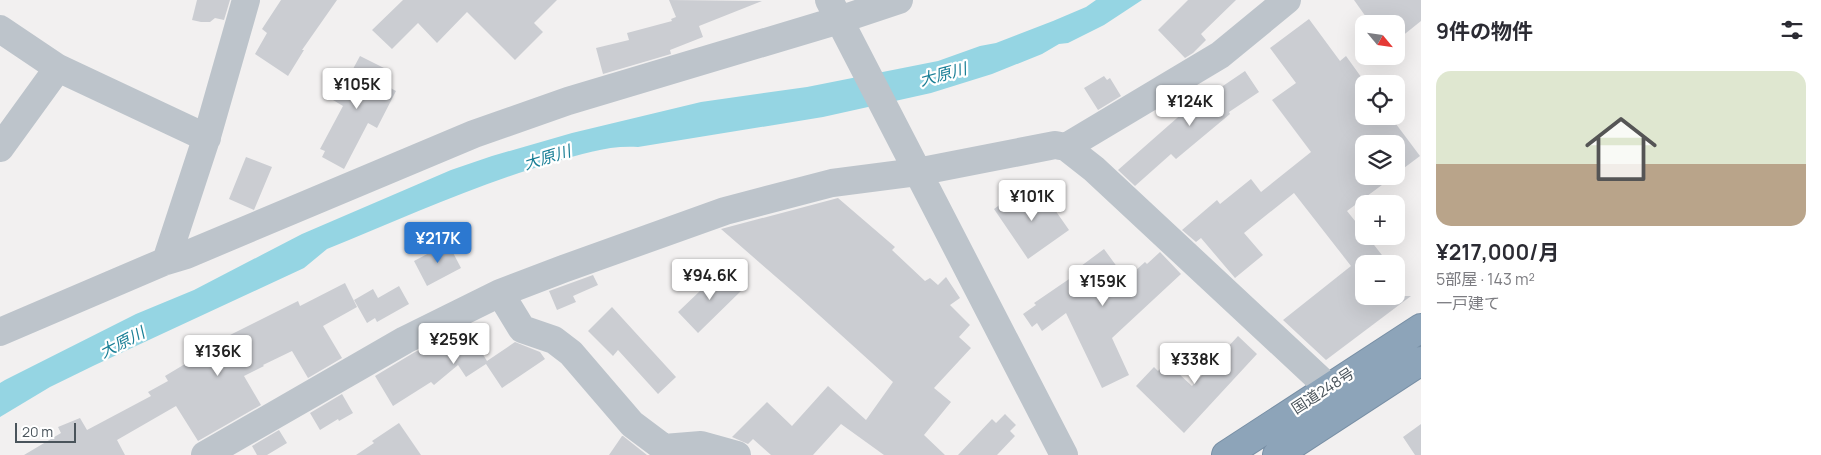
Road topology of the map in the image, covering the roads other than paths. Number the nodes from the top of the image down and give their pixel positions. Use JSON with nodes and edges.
{"nodes":[{"id":1,"x":246,"y":0,"type":"edge"},
{"id":2,"x":899,"y":0,"type":"edge"},
{"id":3,"x":1287,"y":0,"type":"edge"},
{"id":4,"x":840,"y":20,"type":"edge"},
{"id":5,"x":0,"y":29,"type":"edge"},
{"id":6,"x":58,"y":68,"type":"junction"},
{"id":7,"x":207,"y":138,"type":"junction"},
{"id":8,"x":1066,"y":147,"type":"junction"},
{"id":9,"x":0,"y":148,"type":"edge"},
{"id":10,"x":914,"y":166,"type":"junction"},
{"id":11,"x":166,"y":261,"type":"junction"},
{"id":12,"x":500,"y":293,"type":"junction"},
{"id":13,"x":1421,"y":328,"type":"edge"},
{"id":14,"x":0,"y":332,"type":"edge"},
{"id":15,"x":1421,"y":361,"type":"edge"},
{"id":16,"x":1328,"y":387,"type":"junction"},
{"id":17,"x":205,"y":455,"type":"edge"},
{"id":18,"x":737,"y":455,"type":"edge"},
{"id":19,"x":1064,"y":455,"type":"edge"},
{"id":20,"x":1226,"y":455,"type":"edge"},
{"id":21,"x":1277,"y":455,"type":"edge"}],
"edges":[{"from":1,"to":7,"type":"street"},
{"from":2,"to":4,"type":"street"},
{"from":3,"to":8,"type":"street"},
{"from":4,"to":10,"type":"street"},
{"from":4,"to":11,"type":"street"},
{"from":5,"to":6,"type":"street"},
{"from":6,"to":7,"type":"street"},
{"from":6,"to":9,"type":"street"},
{"from":7,"to":11,"type":"street"},
{"from":8,"to":10,"type":"street"},
{"from":8,"to":16,"type":"street"},
{"from":10,"to":12,"type":"street"},
{"from":10,"to":19,"type":"street"},
{"from":11,"to":14,"type":"street"},
{"from":12,"to":17,"type":"street"},
{"from":12,"to":18,"type":"street"},
{"from":13,"to":16,"type":"highway","name":"国道248号"},
{"from":15,"to":21,"type":"highway","name":"国道248号"},
{"from":16,"to":20,"type":"highway","name":"国道248号"}]}
